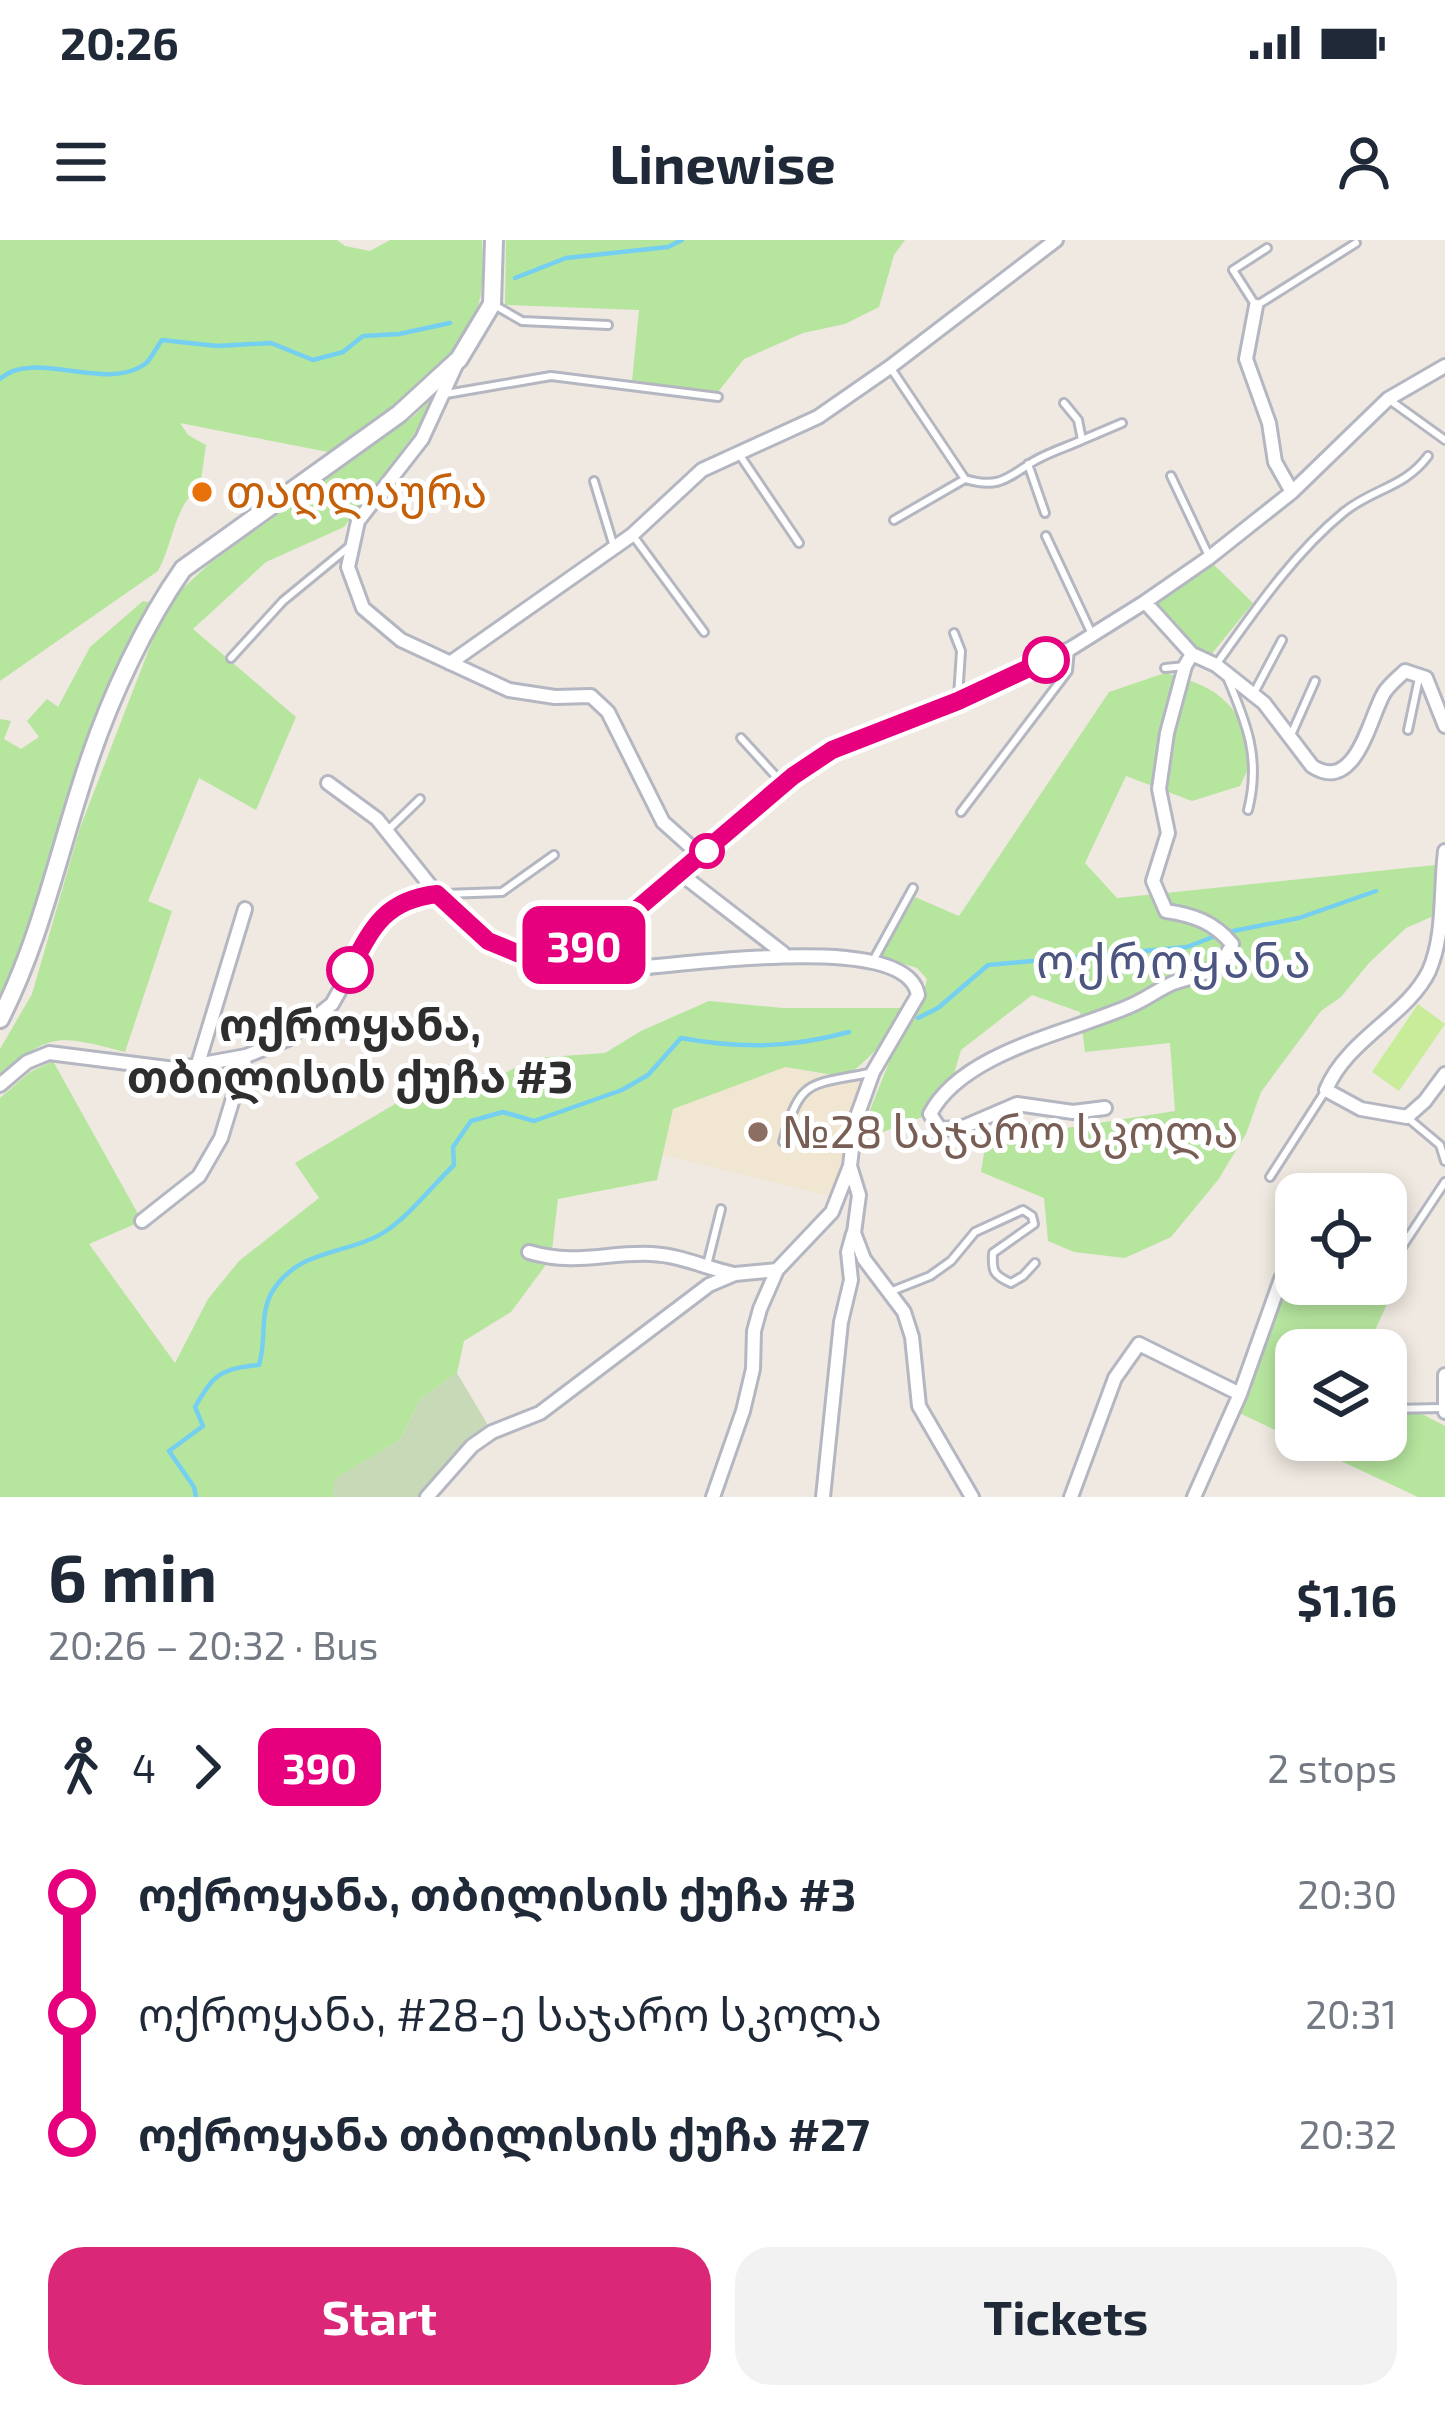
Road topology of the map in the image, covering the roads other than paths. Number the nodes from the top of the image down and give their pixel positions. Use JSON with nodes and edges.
{"nodes":[{"id":1,"x":494,"y":240,"type":"edge"},
{"id":2,"x":1056,"y":240,"type":"edge"},
{"id":3,"x":1356,"y":243,"type":"dead end"},
{"id":4,"x":1267,"y":248,"type":"dead end"},
{"id":5,"x":492,"y":304,"type":"junction"},
{"id":6,"x":1256,"y":307,"type":"junction"},
{"id":7,"x":608,"y":325,"type":"dead end"},
{"id":8,"x":459,"y":358,"type":"junction"},
{"id":9,"x":1445,"y":366,"type":"edge"},
{"id":10,"x":890,"y":367,"type":"junction"},
{"id":11,"x":443,"y":395,"type":"junction"},
{"id":12,"x":718,"y":397,"type":"dead end"},
{"id":13,"x":1388,"y":399,"type":"junction"},
{"id":14,"x":1064,"y":403,"type":"dead end"},
{"id":15,"x":1122,"y":423,"type":"dead end"},
{"id":16,"x":1082,"y":440,"type":"junction"},
{"id":17,"x":1445,"y":440,"type":"edge"},
{"id":18,"x":740,"y":454,"type":"junction"},
{"id":19,"x":1428,"y":456,"type":"dead end"},
{"id":20,"x":1028,"y":464,"type":"junction"},
{"id":21,"x":1171,"y":476,"type":"dead end"},
{"id":22,"x":965,"y":479,"type":"junction"},
{"id":23,"x":594,"y":481,"type":"dead end"},
{"id":24,"x":1292,"y":491,"type":"junction"},
{"id":25,"x":1045,"y":512,"type":"dead end"},
{"id":26,"x":894,"y":520,"type":"dead end"},
{"id":27,"x":632,"y":535,"type":"junction"},
{"id":28,"x":1046,"y":536,"type":"dead end"},
{"id":29,"x":799,"y":543,"type":"dead end"},
{"id":30,"x":353,"y":544,"type":"junction"},
{"id":31,"x":614,"y":547,"type":"junction"},
{"id":32,"x":1210,"y":557,"type":"junction"},
{"id":33,"x":1144,"y":602,"type":"junction"},
{"id":34,"x":704,"y":632,"type":"dead end"},
{"id":35,"x":954,"y":633,"type":"dead end"},
{"id":36,"x":1093,"y":635,"type":"junction"},
{"id":37,"x":1282,"y":640,"type":"dead end"},
{"id":38,"x":1070,"y":649,"type":"junction"},
{"id":39,"x":231,"y":658,"type":"dead end"},
{"id":40,"x":1188,"y":660,"type":"junction"},
{"id":41,"x":450,"y":663,"type":"junction"},
{"id":42,"x":1165,"y":668,"type":"dead end"},
{"id":43,"x":1221,"y":669,"type":"junction"},
{"id":44,"x":1420,"y":675,"type":"junction"},
{"id":45,"x":1315,"y":680,"type":"dead end"},
{"id":46,"x":1253,"y":694,"type":"junction"},
{"id":47,"x":958,"y":701,"type":"junction"},
{"id":48,"x":1445,"y":726,"type":"edge"},
{"id":49,"x":1408,"y":730,"type":"dead end"},
{"id":50,"x":1291,"y":735,"type":"junction"},
{"id":51,"x":741,"y":738,"type":"dead end"},
{"id":52,"x":328,"y":783,"type":"dead end"},
{"id":53,"x":783,"y":784,"type":"junction"},
{"id":54,"x":420,"y":799,"type":"dead end"},
{"id":55,"x":1248,"y":810,"type":"dead end"},
{"id":56,"x":961,"y":812,"type":"dead end"},
{"id":57,"x":388,"y":830,"type":"junction"},
{"id":58,"x":1445,"y":851,"type":"edge"},
{"id":59,"x":554,"y":855,"type":"dead end"},
{"id":60,"x":701,"y":856,"type":"junction"},
{"id":61,"x":681,"y":874,"type":"junction"},
{"id":62,"x":913,"y":888,"type":"dead end"},
{"id":63,"x":437,"y":894,"type":"junction"},
{"id":64,"x":244,"y":909,"type":"dead end"},
{"id":65,"x":784,"y":954,"type":"junction"},
{"id":66,"x":559,"y":960,"type":"junction"},
{"id":67,"x":872,"y":963,"type":"junction"},
{"id":68,"x":0,"y":1019,"type":"edge"},
{"id":69,"x":246,"y":1056,"type":"junction"},
{"id":70,"x":197,"y":1067,"type":"junction"},
{"id":71,"x":873,"y":1072,"type":"junction"},
{"id":72,"x":1445,"y":1074,"type":"edge"},
{"id":73,"x":0,"y":1085,"type":"edge"},
{"id":74,"x":1326,"y":1090,"type":"junction"},
{"id":75,"x":1105,"y":1108,"type":"dead end"},
{"id":76,"x":1406,"y":1117,"type":"junction"},
{"id":77,"x":783,"y":1142,"type":"dead end"},
{"id":78,"x":1445,"y":1161,"type":"edge"},
{"id":79,"x":850,"y":1166,"type":"junction"},
{"id":80,"x":1270,"y":1177,"type":"dead end"},
{"id":81,"x":1445,"y":1182,"type":"edge"},
{"id":82,"x":721,"y":1209,"type":"dead end"},
{"id":83,"x":142,"y":1221,"type":"dead end"},
{"id":84,"x":854,"y":1232,"type":"junction"},
{"id":85,"x":1407,"y":1239,"type":"edge"},
{"id":86,"x":529,"y":1252,"type":"dead end"},
{"id":87,"x":1035,"y":1263,"type":"dead end"},
{"id":88,"x":706,"y":1268,"type":"junction"},
{"id":89,"x":777,"y":1270,"type":"junction"},
{"id":90,"x":735,"y":1274,"type":"junction"},
{"id":91,"x":892,"y":1292,"type":"junction"},
{"id":92,"x":1275,"y":1296,"type":"edge"},
{"id":93,"x":1445,"y":1375,"type":"edge"},
{"id":94,"x":1240,"y":1394,"type":"junction"},
{"id":95,"x":1407,"y":1409,"type":"edge"},
{"id":96,"x":1444,"y":1410,"type":"edge"},
{"id":97,"x":1073,"y":1496,"type":"edge"},
{"id":98,"x":427,"y":1497,"type":"edge"},
{"id":99,"x":713,"y":1497,"type":"edge"},
{"id":100,"x":823,"y":1497,"type":"edge"},
{"id":101,"x":972,"y":1497,"type":"edge"},
{"id":102,"x":1194,"y":1497,"type":"edge"}],
"edges":[{"from":1,"to":5,"type":"main road"},
{"from":2,"to":10,"type":"street"},
{"from":3,"to":6,"type":"lane"},
{"from":4,"to":6,"type":"lane"},
{"from":5,"to":7,"type":"lane"},
{"from":5,"to":8,"type":"main road"},
{"from":6,"to":24,"type":"street"},
{"from":8,"to":11,"type":"street"},
{"from":8,"to":68,"type":"main road"},
{"from":9,"to":13,"type":"street"},
{"from":10,"to":18,"type":"street"},
{"from":10,"to":22,"type":"lane"},
{"from":11,"to":12,"type":"lane"},
{"from":11,"to":30,"type":"street"},
{"from":13,"to":17,"type":"lane"},
{"from":13,"to":24,"type":"street"},
{"from":14,"to":16,"type":"lane"},
{"from":15,"to":16,"type":"lane"},
{"from":16,"to":20,"type":"lane"},
{"from":18,"to":27,"type":"street"},
{"from":18,"to":29,"type":"lane"},
{"from":19,"to":43,"type":"lane"},
{"from":20,"to":22,"type":"lane"},
{"from":20,"to":25,"type":"lane"},
{"from":21,"to":32,"type":"lane"},
{"from":22,"to":26,"type":"lane"},
{"from":23,"to":31,"type":"lane"},
{"from":24,"to":32,"type":"street"},
{"from":27,"to":31,"type":"street"},
{"from":27,"to":34,"type":"lane"},
{"from":28,"to":36,"type":"lane"},
{"from":30,"to":39,"type":"lane"},
{"from":30,"to":41,"type":"street"},
{"from":31,"to":41,"type":"street"},
{"from":32,"to":33,"type":"street"},
{"from":33,"to":36,"type":"street"},
{"from":33,"to":40,"type":"street"},
{"from":35,"to":47,"type":"lane"},
{"from":36,"to":38,"type":"street"},
{"from":37,"to":46,"type":"lane"},
{"from":38,"to":47,"type":"street"},
{"from":38,"to":56,"type":"lane"},
{"from":40,"to":42,"type":"lane"},
{"from":40,"to":43,"type":"street"},
{"from":40,"to":75,"type":"street"},
{"from":41,"to":60,"type":"street"},
{"from":43,"to":46,"type":"street"},
{"from":43,"to":55,"type":"lane"},
{"from":44,"to":48,"type":"street"},
{"from":44,"to":49,"type":"lane"},
{"from":44,"to":50,"type":"street"},
{"from":45,"to":50,"type":"lane"},
{"from":46,"to":50,"type":"street"},
{"from":47,"to":53,"type":"street"},
{"from":51,"to":53,"type":"lane"},
{"from":52,"to":57,"type":"street"},
{"from":53,"to":60,"type":"street"},
{"from":54,"to":57,"type":"lane"},
{"from":57,"to":63,"type":"street"},
{"from":58,"to":74,"type":"street"},
{"from":59,"to":63,"type":"lane"},
{"from":60,"to":61,"type":"street"},
{"from":61,"to":65,"type":"street"},
{"from":61,"to":66,"type":"street"},
{"from":62,"to":67,"type":"lane"},
{"from":63,"to":66,"type":"street"},
{"from":63,"to":69,"type":"street"},
{"from":64,"to":70,"type":"street"},
{"from":65,"to":66,"type":"street"},
{"from":65,"to":67,"type":"street"},
{"from":67,"to":71,"type":"street"},
{"from":69,"to":70,"type":"street"},
{"from":69,"to":83,"type":"street"},
{"from":70,"to":73,"type":"street"},
{"from":71,"to":77,"type":"lane"},
{"from":71,"to":79,"type":"street"},
{"from":72,"to":76,"type":"street"},
{"from":74,"to":76,"type":"street"},
{"from":74,"to":80,"type":"lane"},
{"from":76,"to":78,"type":"lane"},
{"from":79,"to":84,"type":"street"},
{"from":79,"to":89,"type":"street"},
{"from":81,"to":85,"type":"lane"},
{"from":82,"to":88,"type":"lane"},
{"from":84,"to":91,"type":"street"},
{"from":84,"to":100,"type":"street"},
{"from":86,"to":88,"type":"street"},
{"from":87,"to":91,"type":"lane"},
{"from":88,"to":90,"type":"street"},
{"from":89,"to":90,"type":"street"},
{"from":89,"to":99,"type":"street"},
{"from":90,"to":98,"type":"street"},
{"from":91,"to":101,"type":"street"},
{"from":92,"to":94,"type":"street"},
{"from":93,"to":96,"type":"street"},
{"from":94,"to":97,"type":"street"},
{"from":94,"to":102,"type":"street"},
{"from":95,"to":96,"type":"lane"}]}
